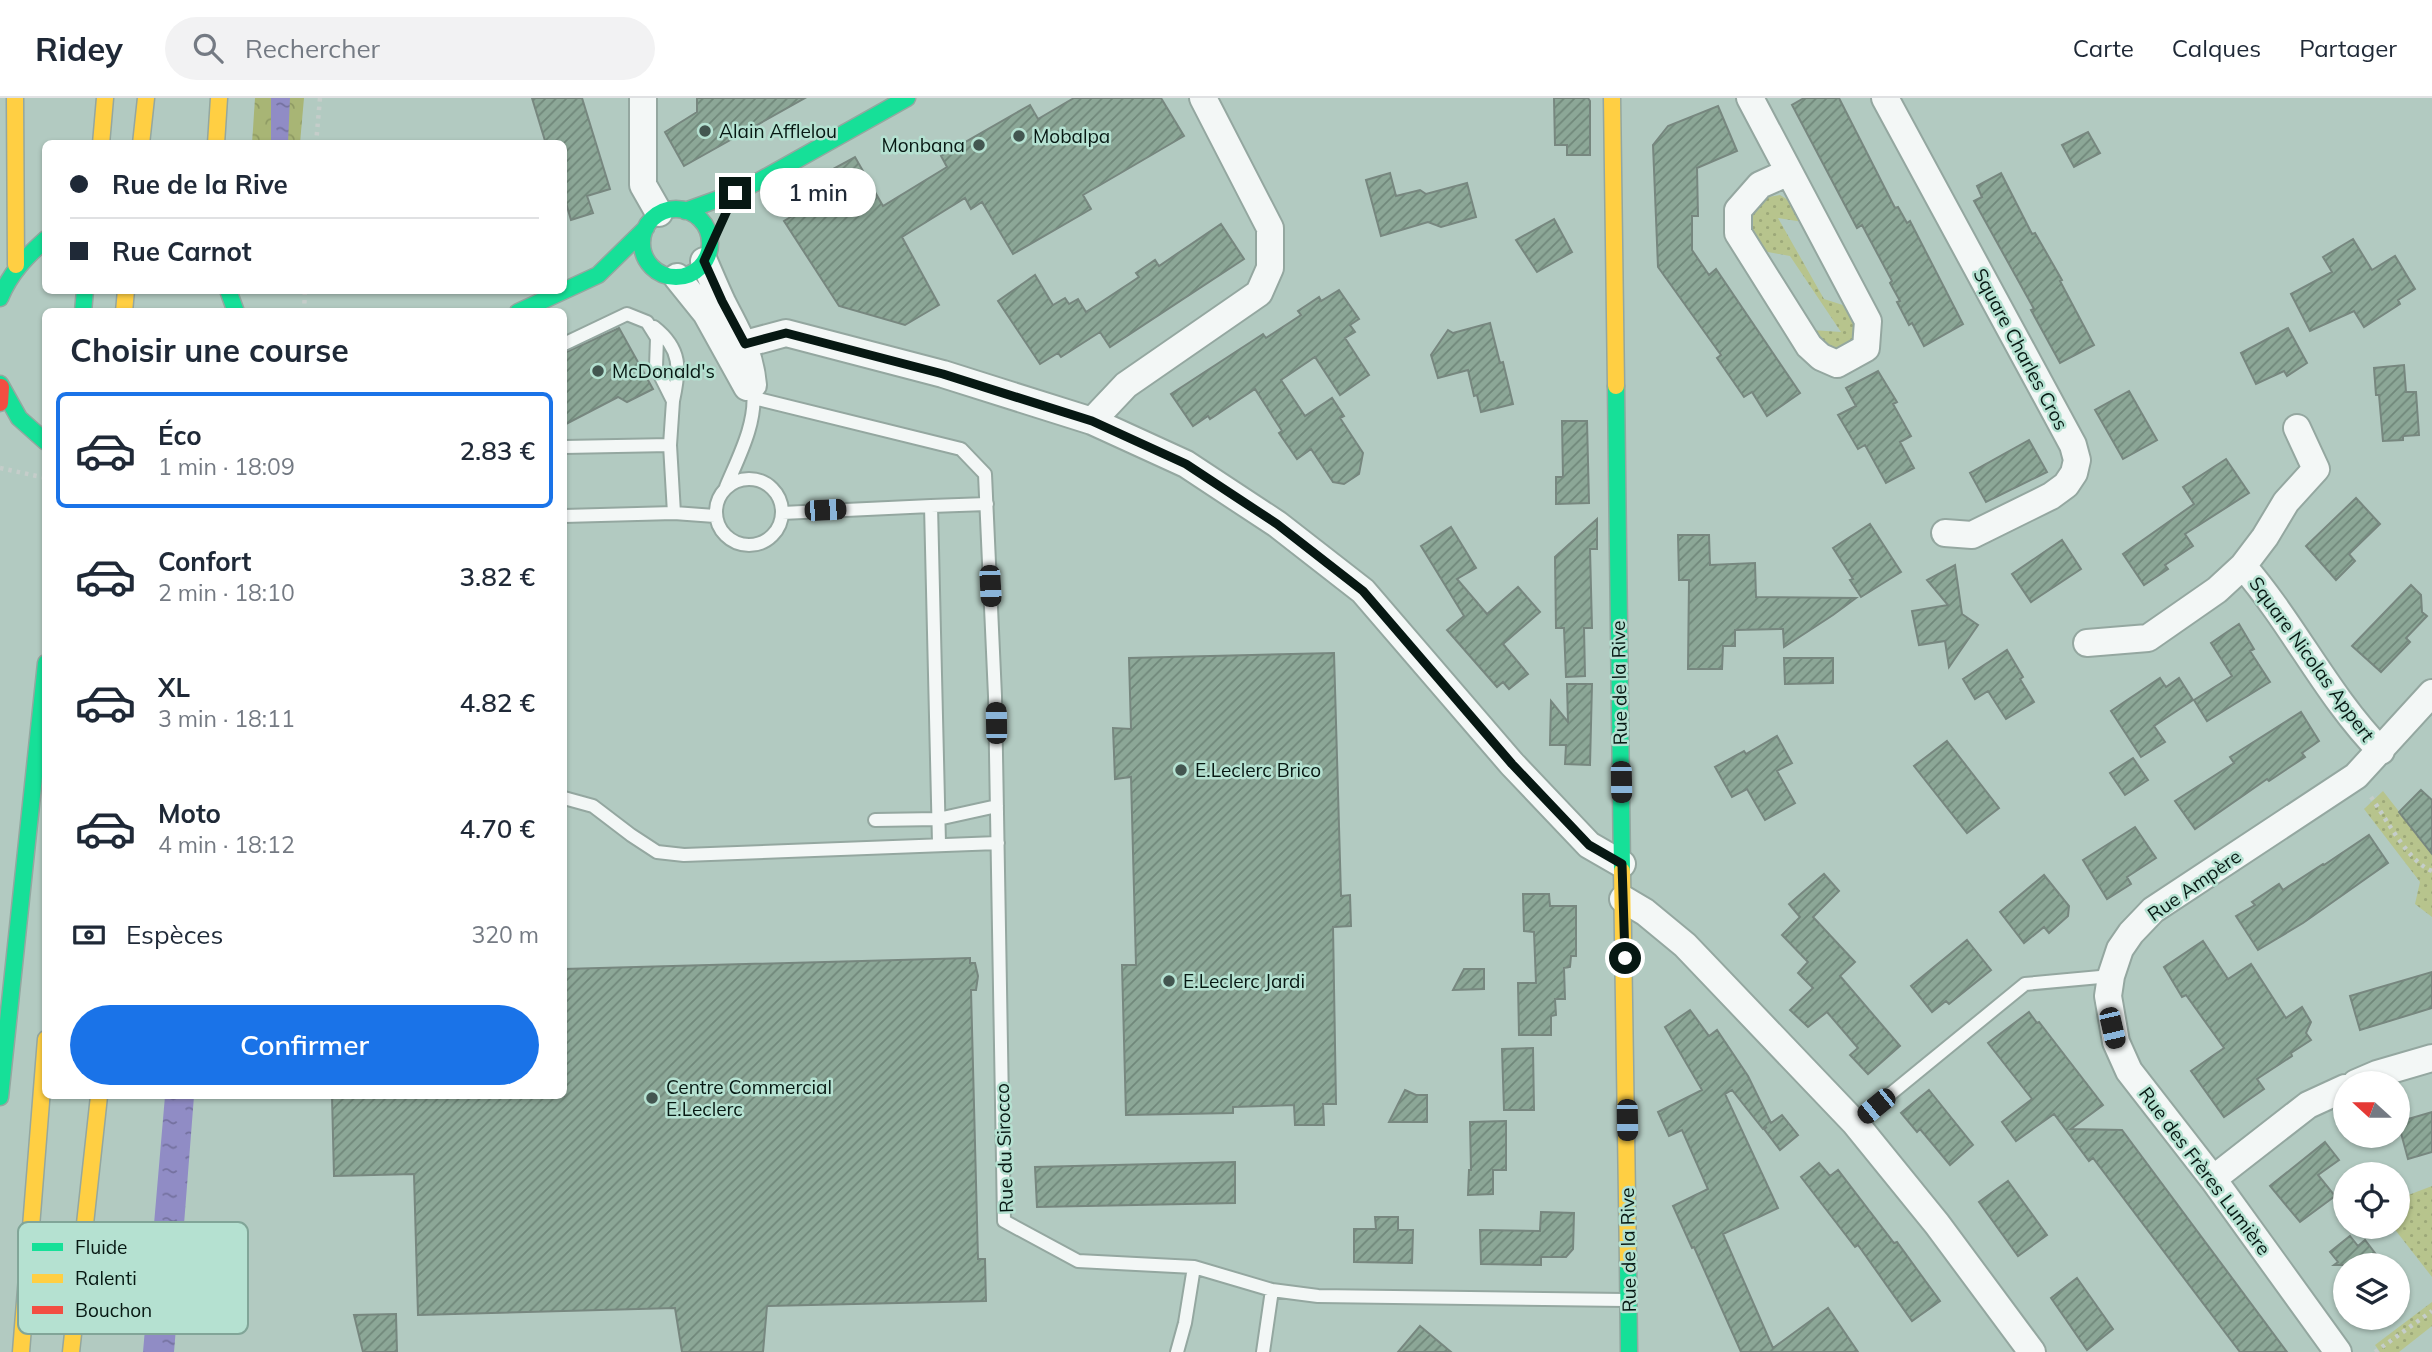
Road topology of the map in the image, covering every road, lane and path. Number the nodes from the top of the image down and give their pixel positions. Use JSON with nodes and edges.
{"nodes":[{"id":1,"x":15,"y":98,"type":"edge"},
{"id":2,"x":105,"y":98,"type":"edge"},
{"id":3,"x":146,"y":98,"type":"edge"},
{"id":4,"x":219,"y":98,"type":"edge"},
{"id":5,"x":320,"y":98,"type":"edge"},
{"id":6,"x":643,"y":98,"type":"edge"},
{"id":7,"x":907,"y":98,"type":"edge"},
{"id":8,"x":1203,"y":98,"type":"edge"},
{"id":9,"x":1750,"y":98,"type":"edge"},
{"id":10,"x":1885,"y":98,"type":"edge"},
{"id":11,"x":1615,"y":99,"type":"edge"},
{"id":12,"x":101,"y":140,"type":"edge"},
{"id":13,"x":141,"y":140,"type":"edge"},
{"id":14,"x":216,"y":140,"type":"edge"},
{"id":15,"x":316,"y":140,"type":"edge"},
{"id":16,"x":1789,"y":172,"type":"junction"},
{"id":17,"x":735,"y":193,"type":"junction"},
{"id":18,"x":663,"y":218,"type":"junction"},
{"id":19,"x":42,"y":242,"type":"edge"},
{"id":20,"x":707,"y":254,"type":"junction"},
{"id":21,"x":16,"y":265,"type":"junction"},
{"id":22,"x":667,"y":274,"type":"junction"},
{"id":23,"x":598,"y":275,"type":"junction"},
{"id":24,"x":3,"y":283,"type":"edge"},
{"id":25,"x":567,"y":289,"type":"edge"},
{"id":26,"x":557,"y":294,"type":"edge"},
{"id":27,"x":0,"y":298,"type":"edge"},
{"id":28,"x":527,"y":308,"type":"edge"},
{"id":29,"x":647,"y":322,"type":"junction"},
{"id":30,"x":567,"y":343,"type":"edge"},
{"id":31,"x":745,"y":344,"type":"junction"},
{"id":32,"x":751,"y":390,"type":"junction"},
{"id":33,"x":0,"y":391,"type":"edge"},
{"id":34,"x":673,"y":401,"type":"junction"},
{"id":35,"x":1092,"y":421,"type":"junction"},
{"id":36,"x":2297,"y":428,"type":"dead end"},
{"id":37,"x":42,"y":438,"type":"edge"},
{"id":38,"x":670,"y":445,"type":"junction"},
{"id":39,"x":567,"y":447,"type":"edge"},
{"id":40,"x":0,"y":468,"type":"edge"},
{"id":41,"x":42,"y":477,"type":"edge"},
{"id":42,"x":726,"y":488,"type":"junction"},
{"id":43,"x":987,"y":504,"type":"junction"},
{"id":44,"x":931,"y":506,"type":"junction"},
{"id":45,"x":674,"y":513,"type":"junction"},
{"id":46,"x":782,"y":513,"type":"junction"},
{"id":47,"x":567,"y":516,"type":"edge"},
{"id":48,"x":715,"y":516,"type":"junction"},
{"id":49,"x":1945,"y":533,"type":"dead end"},
{"id":50,"x":2244,"y":566,"type":"junction"},
{"id":51,"x":2087,"y":643,"type":"dead end"},
{"id":52,"x":2432,"y":693,"type":"edge"},
{"id":53,"x":42,"y":700,"type":"edge"},
{"id":54,"x":2381,"y":751,"type":"junction"},
{"id":55,"x":2356,"y":776,"type":"junction"},
{"id":56,"x":567,"y":799,"type":"edge"},
{"id":57,"x":997,"y":806,"type":"junction"},
{"id":58,"x":938,"y":818,"type":"junction"},
{"id":59,"x":875,"y":820,"type":"dead end"},
{"id":60,"x":998,"y":843,"type":"junction"},
{"id":61,"x":939,"y":844,"type":"junction"},
{"id":62,"x":1622,"y":864,"type":"junction"},
{"id":63,"x":2432,"y":871,"type":"edge"},
{"id":64,"x":1623,"y":899,"type":"junction"},
{"id":65,"x":2111,"y":976,"type":"junction"},
{"id":66,"x":2432,"y":1058,"type":"edge"},
{"id":67,"x":2387,"y":1071,"type":"edge"},
{"id":68,"x":42,"y":1089,"type":"edge"},
{"id":69,"x":2333,"y":1094,"type":"edge"},
{"id":70,"x":0,"y":1097,"type":"edge"},
{"id":71,"x":99,"y":1099,"type":"edge"},
{"id":72,"x":1855,"y":1123,"type":"junction"},
{"id":73,"x":2213,"y":1179,"type":"junction"},
{"id":74,"x":31,"y":1222,"type":"edge"},
{"id":75,"x":85,"y":1222,"type":"edge"},
{"id":76,"x":1194,"y":1267,"type":"junction"},
{"id":77,"x":1272,"y":1290,"type":"junction"},
{"id":78,"x":1629,"y":1300,"type":"junction"},
{"id":79,"x":2432,"y":1311,"type":"edge"},
{"id":80,"x":22,"y":1334,"type":"edge"},
{"id":81,"x":73,"y":1334,"type":"edge"},
{"id":82,"x":21,"y":1352,"type":"edge"},
{"id":83,"x":71,"y":1352,"type":"edge"},
{"id":84,"x":1177,"y":1352,"type":"edge"},
{"id":85,"x":1263,"y":1352,"type":"edge"},
{"id":86,"x":1629,"y":1352,"type":"edge"},
{"id":87,"x":2032,"y":1352,"type":"edge"},
{"id":88,"x":2338,"y":1352,"type":"edge"},
{"id":89,"x":2375,"y":1352,"type":"edge"}],
"edges":[{"from":1,"to":21,"type":"main road"},
{"from":2,"to":12,"type":"main road"},
{"from":3,"to":13,"type":"main road"},
{"from":4,"to":14,"type":"main road"},
{"from":5,"to":15,"type":"path"},
{"from":6,"to":18,"type":"street"},
{"from":7,"to":17,"type":"main road"},
{"from":8,"to":35,"type":"street"},
{"from":9,"to":16,"type":"street"},
{"from":10,"to":49,"type":"street","name":"Square Charles Cros"},
{"from":11,"to":62,"type":"main road","name":"Rue de la Rive"},
{"from":16,"to":16,"type":"street"},
{"from":17,"to":18,"type":"main road"},
{"from":17,"to":20,"type":"main road"},
{"from":18,"to":20,"type":"main road"},
{"from":18,"to":22,"type":"main road"},
{"from":18,"to":23,"type":"main road"},
{"from":19,"to":21,"type":"main road"},
{"from":20,"to":22,"type":"main road"},
{"from":20,"to":31,"type":"street"},
{"from":21,"to":24,"type":"main road"},
{"from":22,"to":23,"type":"main road"},
{"from":22,"to":32,"type":"street"},
{"from":23,"to":25,"type":"main road"},
{"from":24,"to":27,"type":"main road"},
{"from":26,"to":28,"type":"main road"},
{"from":29,"to":30,"type":"lane"},
{"from":29,"to":34,"type":"lane"},
{"from":29,"to":34,"type":"lane"},
{"from":31,"to":32,"type":"street"},
{"from":31,"to":35,"type":"street"},
{"from":32,"to":42,"type":"lane"},
{"from":32,"to":43,"type":"lane","name":"Rue du Sirocco"},
{"from":33,"to":37,"type":"main road"},
{"from":34,"to":38,"type":"lane"},
{"from":35,"to":62,"type":"street"},
{"from":36,"to":50,"type":"street","name":"Square Nicolas Appert"},
{"from":38,"to":39,"type":"lane"},
{"from":38,"to":45,"type":"lane"},
{"from":40,"to":41,"type":"path"},
{"from":42,"to":46,"type":"lane"},
{"from":42,"to":48,"type":"lane"},
{"from":43,"to":44,"type":"lane"},
{"from":43,"to":57,"type":"lane","name":"Rue du Sirocco"},
{"from":44,"to":46,"type":"lane"},
{"from":44,"to":58,"type":"lane"},
{"from":45,"to":47,"type":"lane"},
{"from":45,"to":48,"type":"lane"},
{"from":46,"to":48,"type":"lane"},
{"from":50,"to":51,"type":"street","name":"Square Nicolas Appert"},
{"from":50,"to":54,"type":"street","name":"Square Nicolas Appert"},
{"from":52,"to":54,"type":"street","name":"Rue Ampère"},
{"from":53,"to":70,"type":"main road"},
{"from":54,"to":55,"type":"street","name":"Rue Ampère"},
{"from":55,"to":63,"type":"path"},
{"from":55,"to":65,"type":"street","name":"Rue Ampère"},
{"from":56,"to":61,"type":"lane"},
{"from":57,"to":58,"type":"lane"},
{"from":57,"to":60,"type":"lane","name":"Rue du Sirocco"},
{"from":58,"to":59,"type":"lane"},
{"from":58,"to":61,"type":"lane"},
{"from":60,"to":61,"type":"lane"},
{"from":60,"to":76,"type":"lane","name":"Rue du Sirocco"},
{"from":62,"to":64,"type":"main road","name":"Rue de la Rive"},
{"from":64,"to":72,"type":"street"},
{"from":64,"to":78,"type":"main road","name":"Rue de la Rive"},
{"from":65,"to":72,"type":"lane"},
{"from":65,"to":73,"type":"street","name":"Rue des Frères Lumière"},
{"from":66,"to":67,"type":"street"},
{"from":68,"to":74,"type":"main road"},
{"from":69,"to":73,"type":"street"},
{"from":71,"to":75,"type":"main road"},
{"from":72,"to":87,"type":"street"},
{"from":73,"to":88,"type":"street","name":"Rue des Frères Lumière"},
{"from":76,"to":77,"type":"lane","name":"Rue du Sirocco"},
{"from":76,"to":84,"type":"lane"},
{"from":77,"to":78,"type":"lane","name":"Rue du Sirocco"},
{"from":77,"to":85,"type":"lane"},
{"from":78,"to":86,"type":"main road","name":"Rue de la Rive"},
{"from":79,"to":89,"type":"path"},
{"from":80,"to":82,"type":"main road"},
{"from":81,"to":83,"type":"main road"}]}
